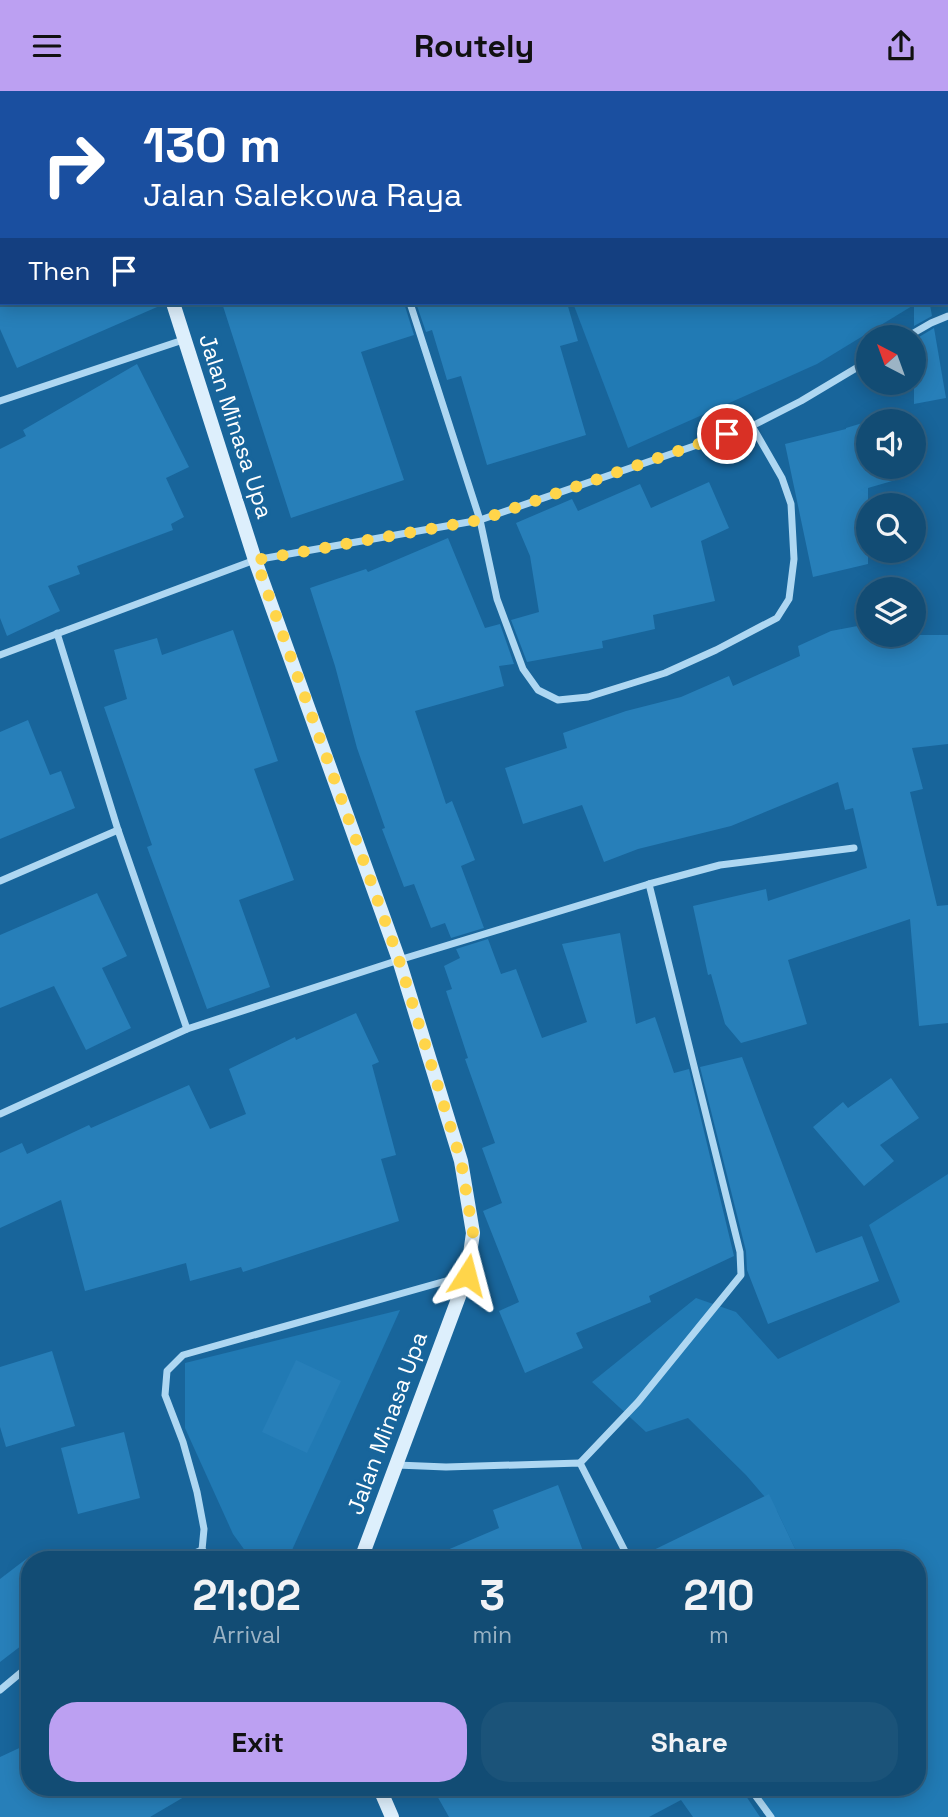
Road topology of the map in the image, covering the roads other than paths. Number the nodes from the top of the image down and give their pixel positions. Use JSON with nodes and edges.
{"nodes":[{"id":1,"x":174,"y":305,"type":"edge"},
{"id":2,"x":411,"y":305,"type":"edge"},
{"id":3,"x":948,"y":316,"type":"edge"},
{"id":4,"x":926,"y":326,"type":"edge"},
{"id":5,"x":183,"y":340,"type":"junction"},
{"id":6,"x":856,"y":368,"type":"edge"},
{"id":7,"x":0,"y":401,"type":"edge"},
{"id":8,"x":752,"y":426,"type":"junction"},
{"id":9,"x":480,"y":520,"type":"junction"},
{"id":10,"x":256,"y":560,"type":"junction"},
{"id":11,"x":57,"y":633,"type":"junction"},
{"id":12,"x":0,"y":655,"type":"edge"},
{"id":13,"x":118,"y":829,"type":"junction"},
{"id":14,"x":854,"y":848,"type":"dead end"},
{"id":15,"x":0,"y":881,"type":"edge"},
{"id":16,"x":649,"y":884,"type":"junction"},
{"id":17,"x":399,"y":960,"type":"junction"},
{"id":18,"x":187,"y":1029,"type":"junction"},
{"id":19,"x":0,"y":1114,"type":"edge"},
{"id":20,"x":467,"y":1275,"type":"junction"},
{"id":21,"x":580,"y":1463,"type":"junction"},
{"id":22,"x":396,"y":1465,"type":"junction"},
{"id":23,"x":202,"y":1550,"type":"edge"},
{"id":24,"x":364,"y":1551,"type":"edge"},
{"id":25,"x":625,"y":1551,"type":"edge"},
{"id":26,"x":21,"y":1672,"type":"edge"},
{"id":27,"x":0,"y":1690,"type":"edge"},
{"id":28,"x":383,"y":1796,"type":"edge"},
{"id":29,"x":756,"y":1796,"type":"edge"},
{"id":30,"x":392,"y":1817,"type":"edge"},
{"id":31,"x":771,"y":1817,"type":"edge"}],
"edges":[{"from":1,"to":5,"type":"street","name":"Jalan Minasa Upa"},
{"from":2,"to":9,"type":"street"},
{"from":3,"to":4,"type":"street"},
{"from":5,"to":7,"type":"street"},
{"from":5,"to":10,"type":"street","name":"Jalan Minasa Upa"},
{"from":6,"to":8,"type":"street"},
{"from":8,"to":9,"type":"street"},
{"from":8,"to":9,"type":"street"},
{"from":9,"to":10,"type":"street"},
{"from":10,"to":11,"type":"street"},
{"from":10,"to":17,"type":"street","name":"Jalan Minasa Upa"},
{"from":11,"to":12,"type":"street"},
{"from":11,"to":13,"type":"street"},
{"from":13,"to":15,"type":"street"},
{"from":13,"to":18,"type":"street"},
{"from":14,"to":16,"type":"street"},
{"from":16,"to":17,"type":"street"},
{"from":16,"to":21,"type":"street"},
{"from":17,"to":18,"type":"street"},
{"from":17,"to":20,"type":"street","name":"Jalan Minasa Upa"},
{"from":18,"to":19,"type":"street"},
{"from":20,"to":22,"type":"street","name":"Jalan Minasa Upa"},
{"from":20,"to":23,"type":"street"},
{"from":21,"to":22,"type":"street"},
{"from":21,"to":25,"type":"street"},
{"from":22,"to":24,"type":"street","name":"Jalan Minasa Upa"},
{"from":26,"to":27,"type":"street"},
{"from":28,"to":30,"type":"street"},
{"from":29,"to":31,"type":"street"}]}
